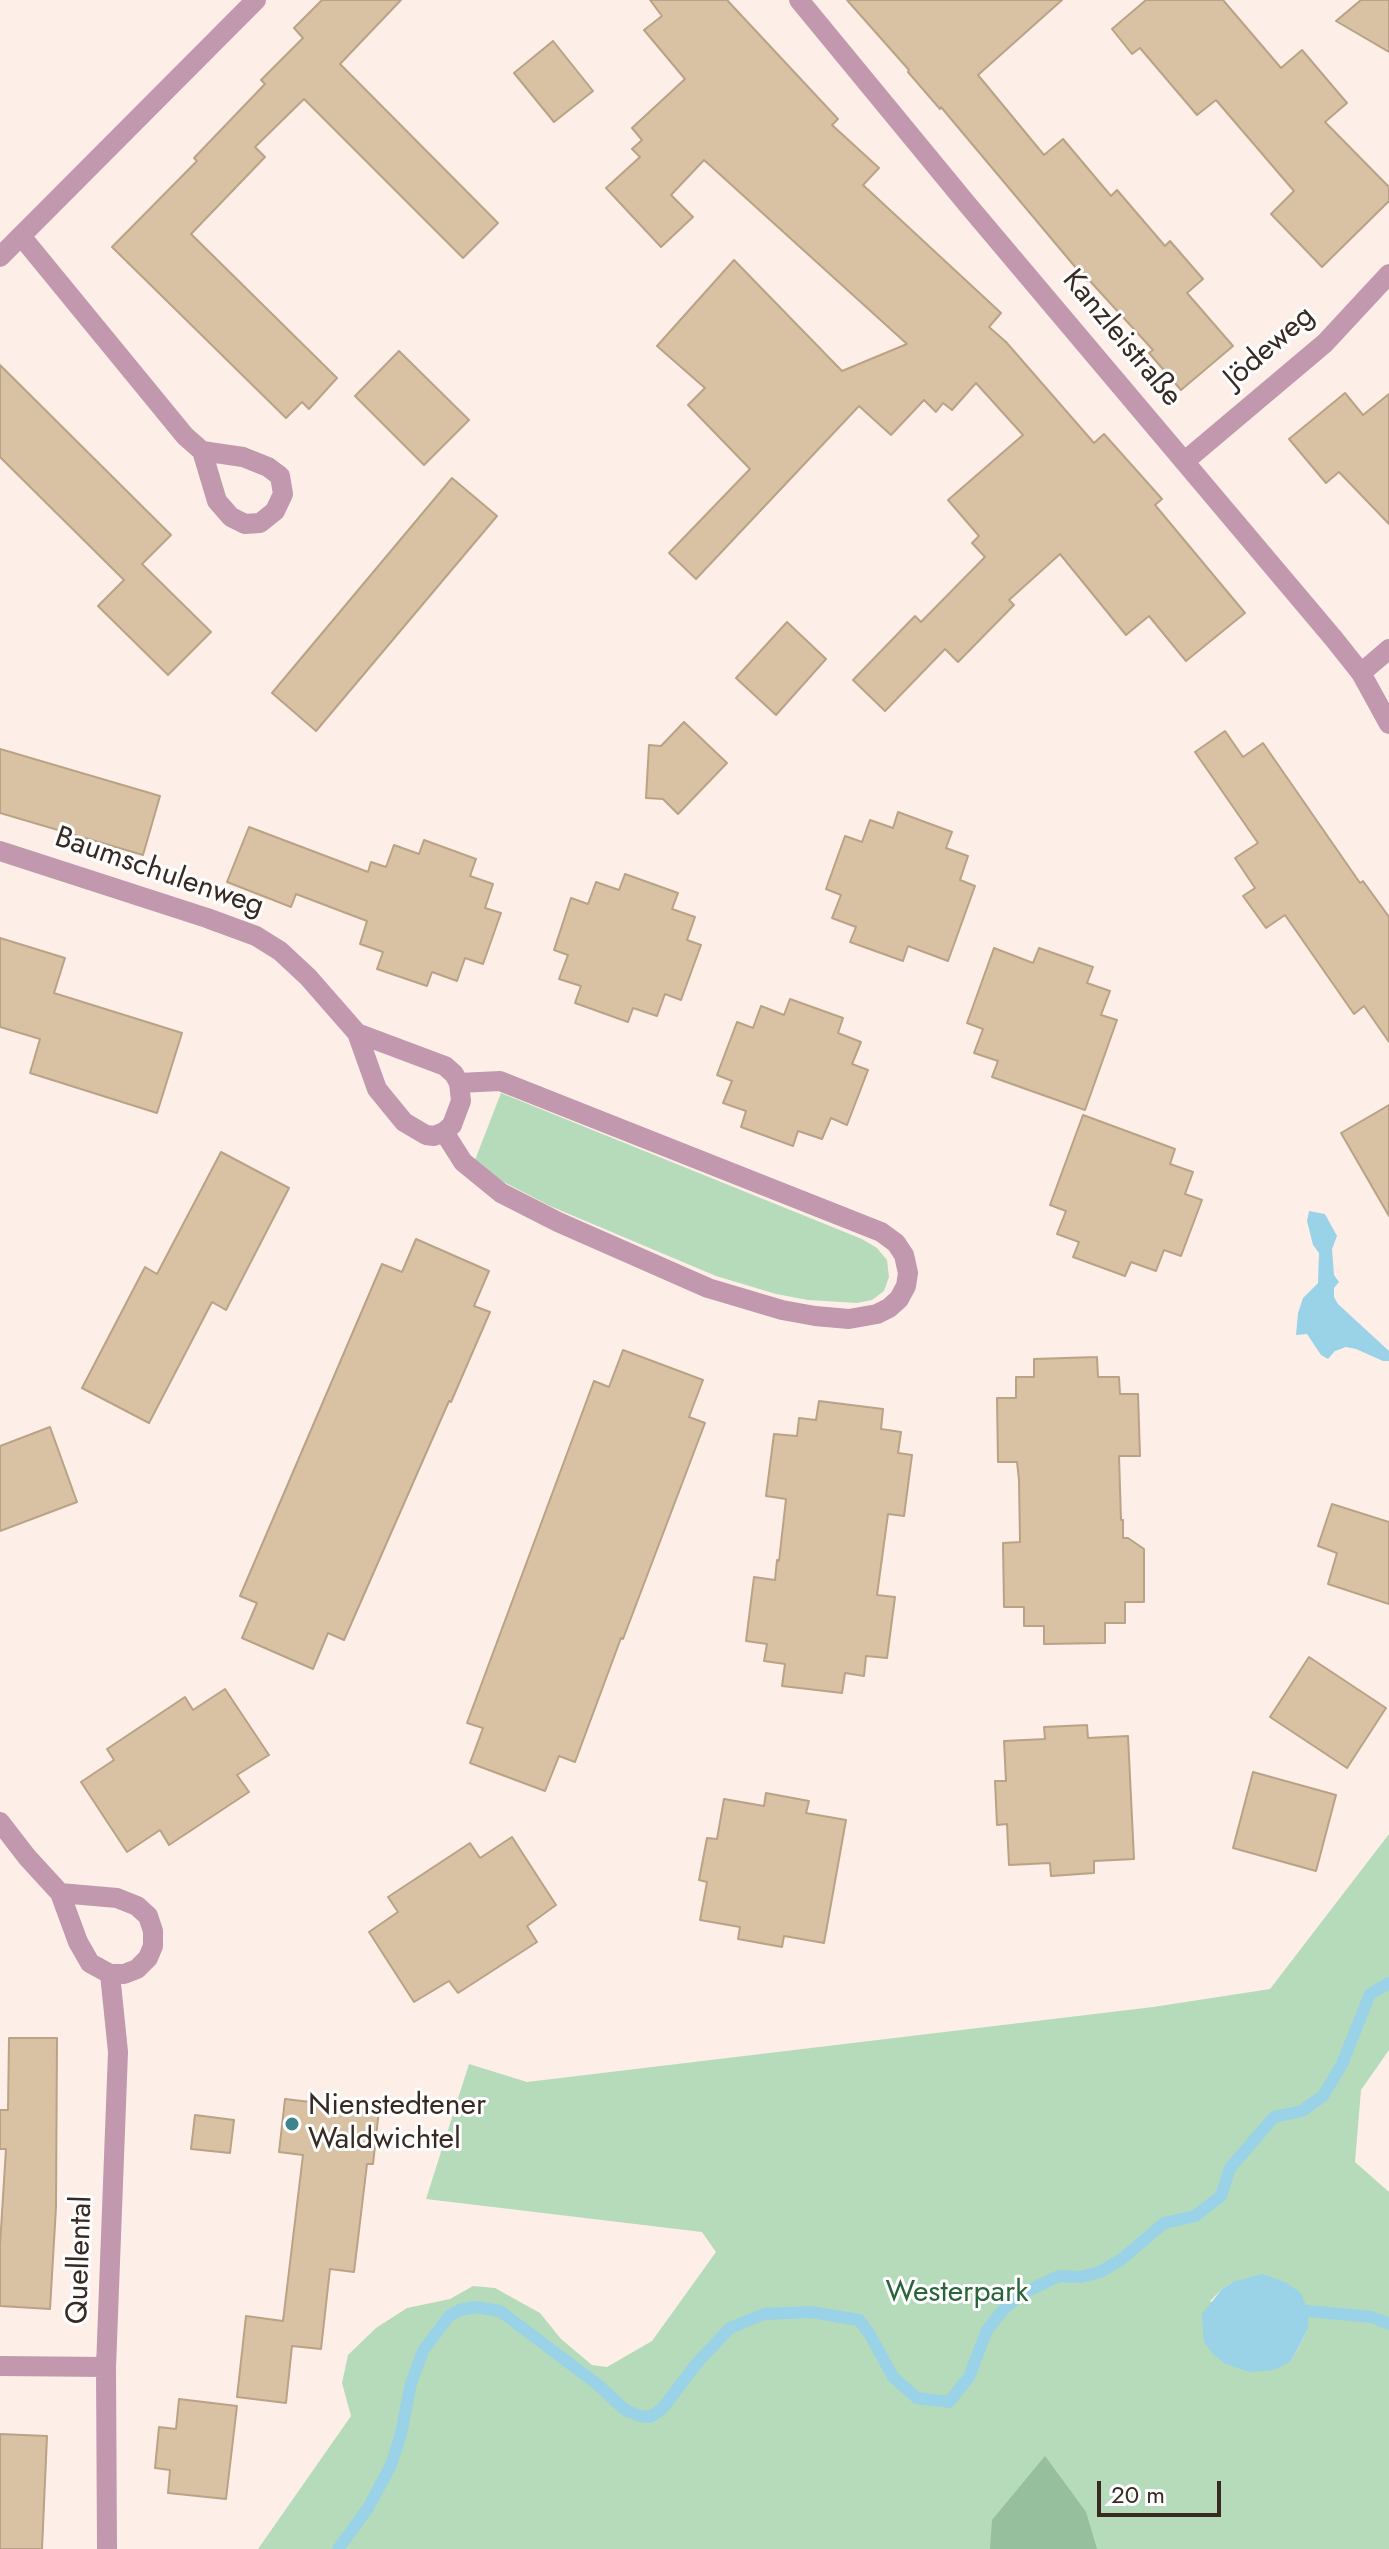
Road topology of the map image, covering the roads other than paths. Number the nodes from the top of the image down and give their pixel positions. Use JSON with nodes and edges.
{"nodes":[{"id":1,"x":256,"y":0,"type":"edge"},
{"id":2,"x":799,"y":0,"type":"edge"},
{"id":3,"x":21,"y":236,"type":"junction"},
{"id":4,"x":0,"y":256,"type":"edge"},
{"id":5,"x":1389,"y":274,"type":"edge"},
{"id":6,"x":202,"y":451,"type":"dead end"},
{"id":7,"x":1185,"y":461,"type":"junction"},
{"id":8,"x":1389,"y":649,"type":"edge"},
{"id":9,"x":1361,"y":673,"type":"junction"},
{"id":10,"x":1389,"y":724,"type":"edge"},
{"id":11,"x":0,"y":851,"type":"edge"},
{"id":12,"x":357,"y":1033,"type":"junction"},
{"id":13,"x":459,"y":1083,"type":"junction"},
{"id":14,"x":444,"y":1132,"type":"junction"},
{"id":15,"x":0,"y":1822,"type":"edge"},
{"id":16,"x":60,"y":1893,"type":"junction"},
{"id":17,"x":110,"y":1974,"type":"junction"},
{"id":18,"x":0,"y":2366,"type":"edge"},
{"id":19,"x":106,"y":2367,"type":"junction"},
{"id":20,"x":107,"y":2549,"type":"edge"}],
"edges":[{"from":1,"to":3,"type":"street"},
{"from":2,"to":7,"type":"street","name":"Kanzleistraße"},
{"from":3,"to":4,"type":"street"},
{"from":3,"to":6,"type":"street"},
{"from":5,"to":7,"type":"street","name":"Jödeweg"},
{"from":7,"to":9,"type":"street","name":"Kanzleistraße"},
{"from":8,"to":9,"type":"street"},
{"from":9,"to":10,"type":"street","name":"Kanzleistraße"},
{"from":11,"to":12,"type":"street","name":"Baumschulenweg"},
{"from":12,"to":13,"type":"street","name":"Baumschulenweg"},
{"from":12,"to":14,"type":"street","name":"Baumschulenweg"},
{"from":13,"to":14,"type":"street"},
{"from":13,"to":14,"type":"street"},
{"from":15,"to":16,"type":"street"},
{"from":16,"to":17,"type":"street"},
{"from":16,"to":17,"type":"street"},
{"from":17,"to":19,"type":"street","name":"Quellental"},
{"from":18,"to":19,"type":"street"},
{"from":19,"to":20,"type":"street","name":"Quellental"}]}
